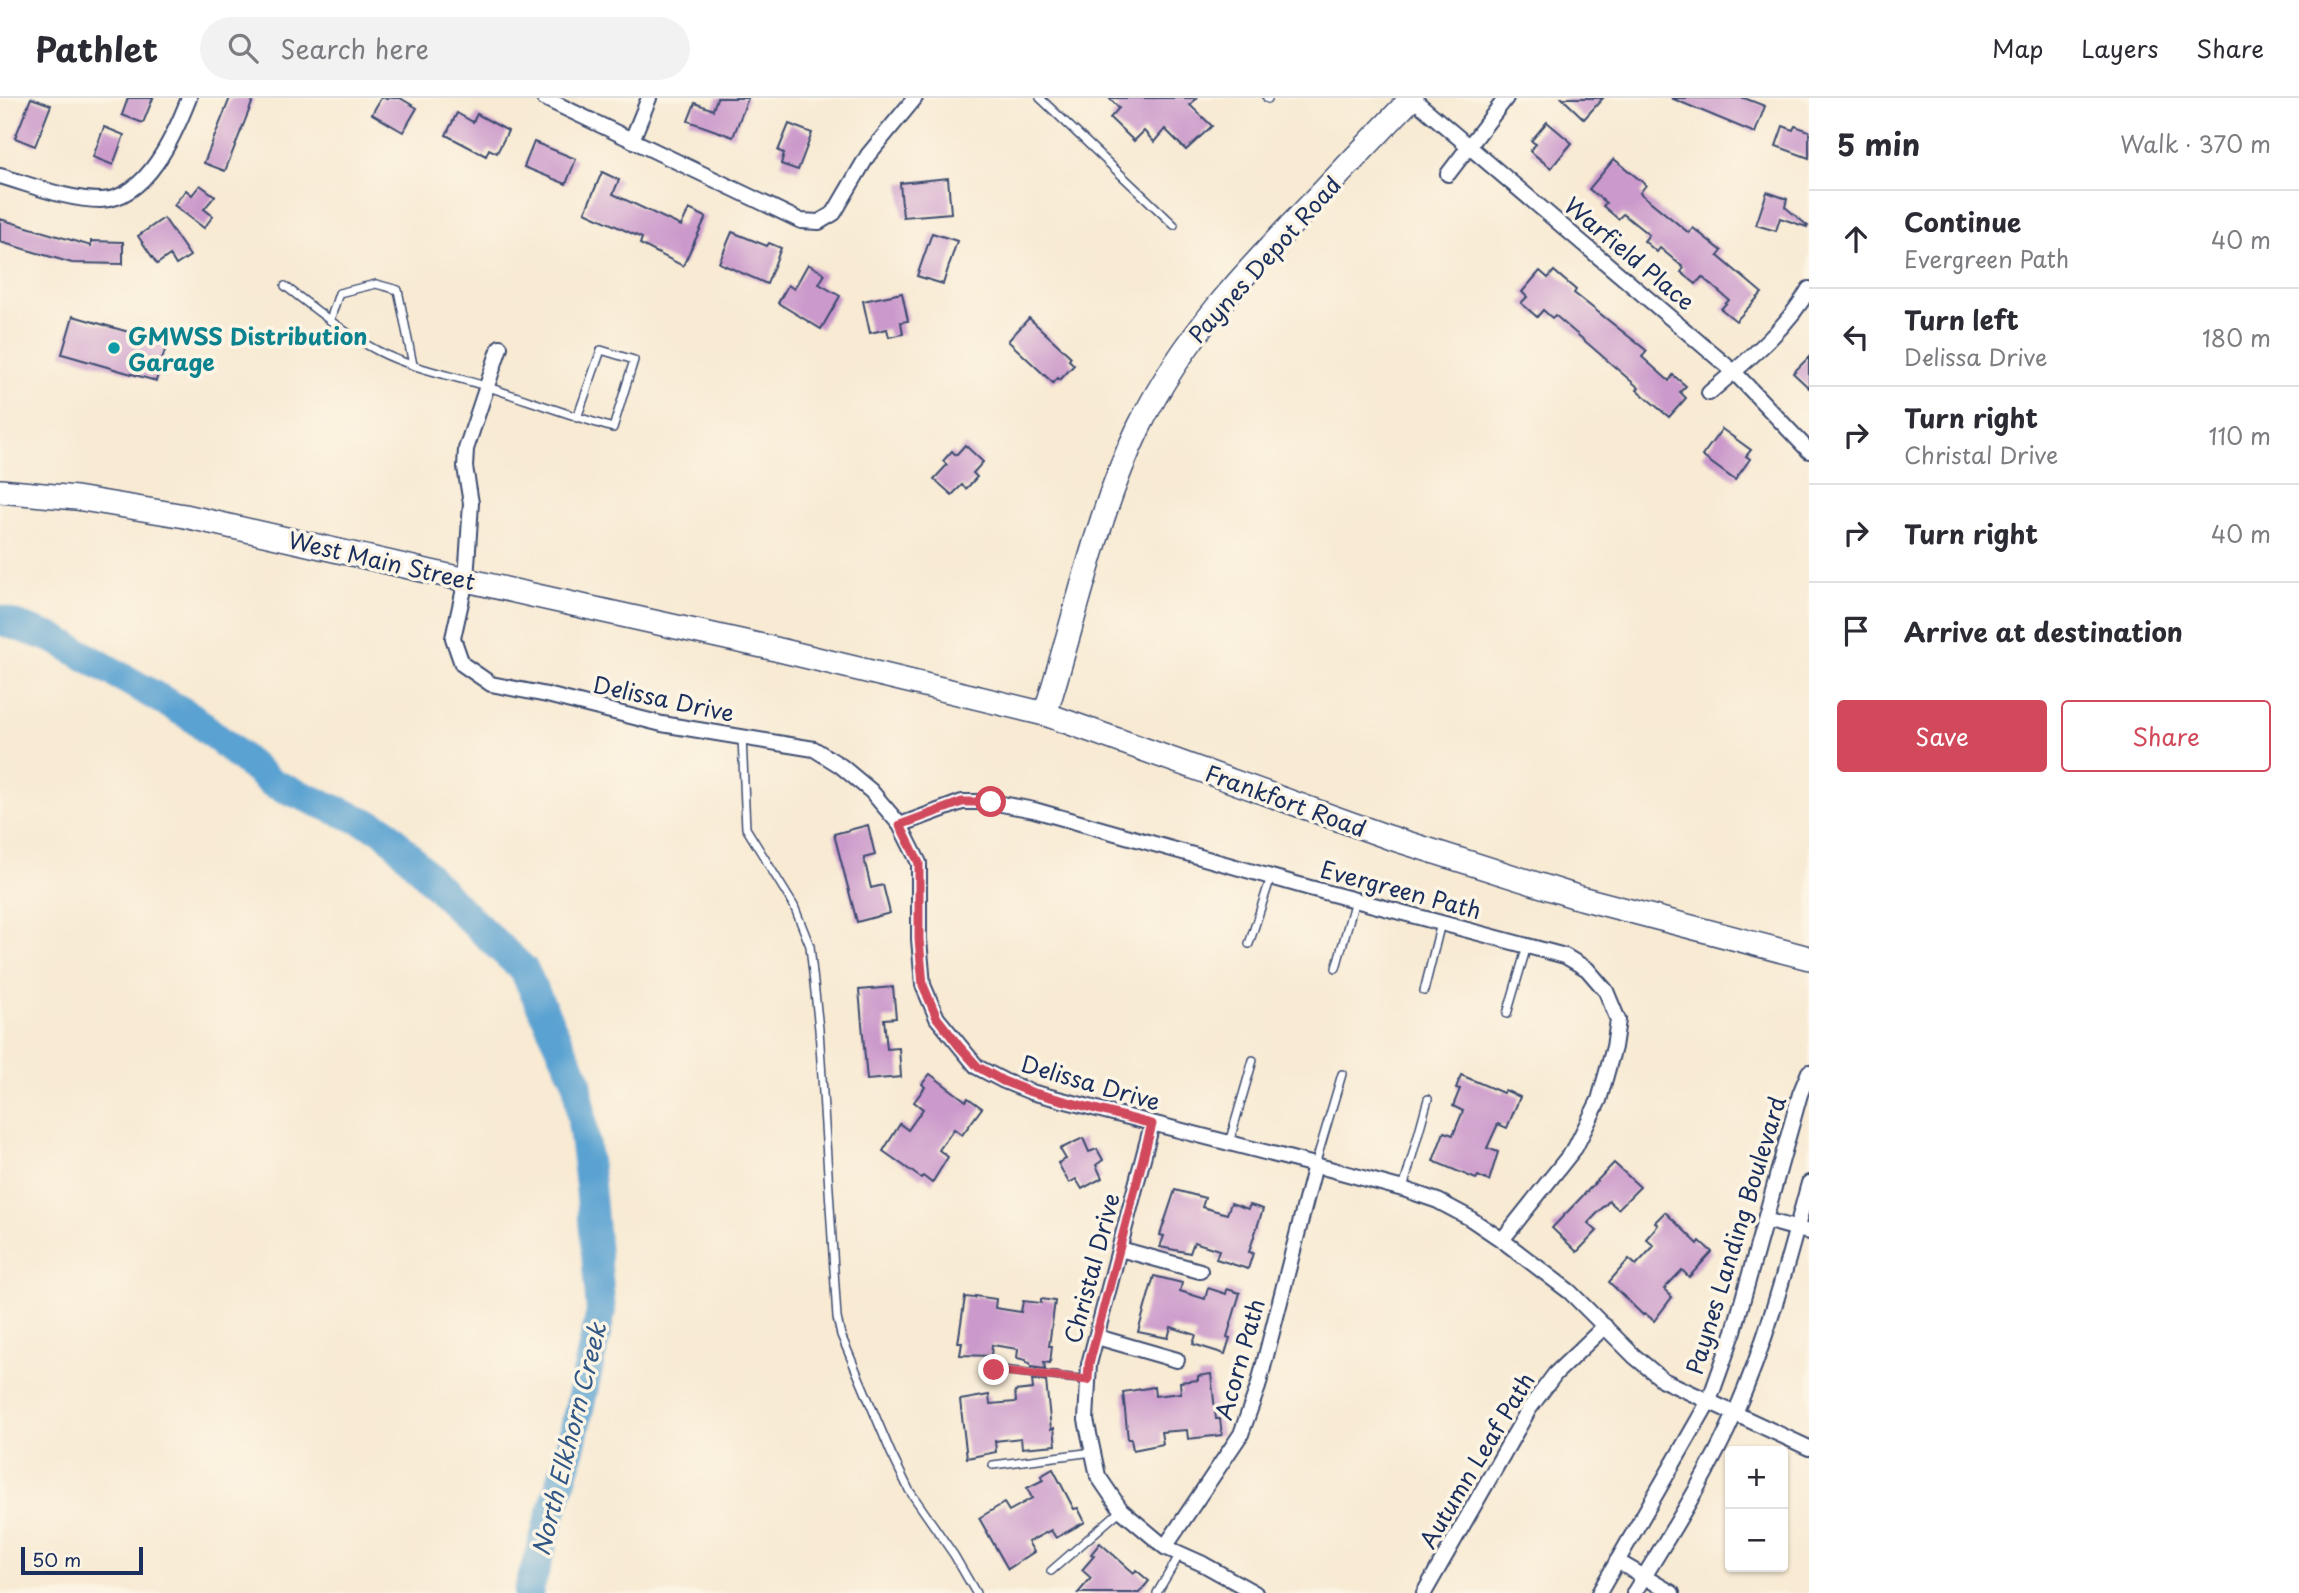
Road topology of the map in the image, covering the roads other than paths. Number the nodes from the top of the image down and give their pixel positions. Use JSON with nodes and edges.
{"nodes":[{"id":1,"x":189,"y":98,"type":"edge"},
{"id":2,"x":544,"y":98,"type":"edge"},
{"id":3,"x":649,"y":98,"type":"edge"},
{"id":4,"x":915,"y":98,"type":"edge"},
{"id":5,"x":1040,"y":98,"type":"edge"},
{"id":6,"x":1412,"y":98,"type":"edge"},
{"id":7,"x":1506,"y":98,"type":"edge"},
{"id":8,"x":632,"y":140,"type":"junction"},
{"id":9,"x":1468,"y":146,"type":"junction"},
{"id":10,"x":1448,"y":174,"type":"dead end"},
{"id":11,"x":0,"y":176,"type":"edge"},
{"id":12,"x":1174,"y":225,"type":"dead end"},
{"id":13,"x":285,"y":286,"type":"dead end"},
{"id":14,"x":1809,"y":289,"type":"edge"},
{"id":15,"x":330,"y":320,"type":"junction"},
{"id":16,"x":500,"y":347,"type":"dead end"},
{"id":17,"x":413,"y":365,"type":"junction"},
{"id":18,"x":1734,"y":372,"type":"junction"},
{"id":19,"x":487,"y":387,"type":"junction"},
{"id":20,"x":1709,"y":393,"type":"dead end"},
{"id":21,"x":577,"y":418,"type":"junction"},
{"id":22,"x":1809,"y":451,"type":"edge"},
{"id":23,"x":0,"y":491,"type":"edge"},
{"id":24,"x":466,"y":580,"type":"junction"},
{"id":25,"x":761,"y":646,"type":"joint"},
{"id":26,"x":1045,"y":714,"type":"junction"},
{"id":27,"x":742,"y":737,"type":"junction"},
{"id":28,"x":900,"y":825,"type":"junction"},
{"id":29,"x":1271,"y":877,"type":"junction"},
{"id":30,"x":1355,"y":900,"type":"junction"},
{"id":31,"x":1441,"y":923,"type":"junction"},
{"id":32,"x":1250,"y":944,"type":"dead end"},
{"id":33,"x":1527,"y":946,"type":"junction"},
{"id":34,"x":1809,"y":958,"type":"edge"},
{"id":35,"x":1335,"y":968,"type":"dead end"},
{"id":36,"x":1424,"y":990,"type":"dead end"},
{"id":37,"x":1507,"y":1014,"type":"dead end"},
{"id":38,"x":1253,"y":1060,"type":"dead end"},
{"id":39,"x":1809,"y":1072,"type":"edge"},
{"id":40,"x":1342,"y":1074,"type":"dead end"},
{"id":41,"x":1428,"y":1099,"type":"dead end"},
{"id":42,"x":1152,"y":1124,"type":"junction"},
{"id":43,"x":1229,"y":1143,"type":"junction"},
{"id":44,"x":1315,"y":1165,"type":"junction"},
{"id":45,"x":1809,"y":1183,"type":"edge"},
{"id":46,"x":1403,"y":1189,"type":"junction"},
{"id":47,"x":1765,"y":1220,"type":"junction"},
{"id":48,"x":1803,"y":1230,"type":"edge"},
{"id":49,"x":1502,"y":1240,"type":"junction"},
{"id":50,"x":1119,"y":1249,"type":"junction"},
{"id":51,"x":1200,"y":1271,"type":"dead end"},
{"id":52,"x":1605,"y":1326,"type":"junction"},
{"id":53,"x":1097,"y":1337,"type":"junction"},
{"id":54,"x":1177,"y":1360,"type":"dead end"},
{"id":55,"x":994,"y":1370,"type":"dead end"},
{"id":56,"x":1088,"y":1380,"type":"junction"},
{"id":57,"x":1709,"y":1401,"type":"junction"},
{"id":58,"x":1735,"y":1413,"type":"junction"},
{"id":59,"x":1809,"y":1448,"type":"edge"},
{"id":60,"x":1093,"y":1452,"type":"junction"},
{"id":61,"x":993,"y":1465,"type":"dead end"},
{"id":62,"x":1121,"y":1510,"type":"junction"},
{"id":63,"x":1165,"y":1547,"type":"junction"},
{"id":64,"x":1180,"y":1554,"type":"junction"},
{"id":65,"x":1617,"y":1561,"type":"junction"},
{"id":66,"x":1051,"y":1572,"type":"dead end"},
{"id":67,"x":1644,"y":1577,"type":"junction"},
{"id":68,"x":976,"y":1593,"type":"edge"},
{"id":69,"x":1157,"y":1593,"type":"edge"},
{"id":70,"x":1255,"y":1593,"type":"edge"},
{"id":71,"x":1424,"y":1593,"type":"edge"},
{"id":72,"x":1598,"y":1593,"type":"edge"},
{"id":73,"x":1634,"y":1593,"type":"edge"},
{"id":74,"x":1672,"y":1593,"type":"edge"}],
"edges":[{"from":1,"to":11,"type":"street"},
{"from":2,"to":8,"type":"street"},
{"from":3,"to":8,"type":"street"},
{"from":4,"to":8,"type":"street"},
{"from":5,"to":12,"type":"lane"},
{"from":6,"to":9,"type":"street","name":"Warfield Place"},
{"from":6,"to":26,"type":"main road","name":"Paynes Depot Road"},
{"from":7,"to":9,"type":"street"},
{"from":9,"to":10,"type":"street"},
{"from":9,"to":18,"type":"street","name":"Warfield Place"},
{"from":13,"to":15,"type":"lane"},
{"from":14,"to":18,"type":"street"},
{"from":15,"to":17,"type":"lane"},
{"from":15,"to":17,"type":"lane"},
{"from":16,"to":19,"type":"street"},
{"from":17,"to":19,"type":"lane"},
{"from":18,"to":20,"type":"street"},
{"from":18,"to":22,"type":"street","name":"Warfield Place"},
{"from":19,"to":21,"type":"lane"},
{"from":19,"to":24,"type":"street"},
{"from":21,"to":21,"type":"lane"},
{"from":23,"to":24,"type":"main road","name":"West Main Street"},
{"from":24,"to":25,"type":"main road","name":"West Main Street"},
{"from":24,"to":27,"type":"street","name":"Delissa Drive"},
{"from":25,"to":26,"type":"main road","name":"Frankfort Road"},
{"from":26,"to":34,"type":"main road","name":"Frankfort Road"},
{"from":27,"to":28,"type":"street","name":"Delissa Drive"},
{"from":27,"to":68,"type":"lane"},
{"from":28,"to":29,"type":"street","name":"Evergreen Path"},
{"from":28,"to":42,"type":"street","name":"Delissa Drive"},
{"from":29,"to":30,"type":"street","name":"Evergreen Path"},
{"from":29,"to":32,"type":"lane"},
{"from":30,"to":31,"type":"street","name":"Evergreen Path"},
{"from":30,"to":35,"type":"lane"},
{"from":31,"to":33,"type":"street","name":"Evergreen Path"},
{"from":31,"to":36,"type":"lane"},
{"from":33,"to":37,"type":"lane"},
{"from":33,"to":49,"type":"street","name":"Evergreen Path"},
{"from":38,"to":43,"type":"lane"},
{"from":39,"to":47,"type":"street","name":"Paynes Landing Boulevard"},
{"from":40,"to":44,"type":"lane"},
{"from":41,"to":46,"type":"lane"},
{"from":42,"to":43,"type":"street","name":"Delissa Drive"},
{"from":42,"to":50,"type":"street","name":"Christal Drive"},
{"from":43,"to":44,"type":"street","name":"Delissa Drive"},
{"from":44,"to":46,"type":"street","name":"Delissa Drive"},
{"from":44,"to":63,"type":"street","name":"Acorn Path"},
{"from":45,"to":48,"type":"street"},
{"from":46,"to":49,"type":"street","name":"Delissa Drive"},
{"from":47,"to":48,"type":"street"},
{"from":47,"to":57,"type":"street","name":"Paynes Landing Boulevard"},
{"from":48,"to":58,"type":"street"},
{"from":49,"to":52,"type":"street","name":"Delissa Drive"},
{"from":50,"to":51,"type":"street"},
{"from":50,"to":53,"type":"street","name":"Christal Drive"},
{"from":52,"to":57,"type":"street","name":"Delissa Drive"},
{"from":52,"to":71,"type":"street","name":"Autumn Leaf Path"},
{"from":53,"to":54,"type":"street"},
{"from":53,"to":56,"type":"street","name":"Christal Drive"},
{"from":55,"to":56,"type":"lane"},
{"from":56,"to":60,"type":"street","name":"Christal Drive"},
{"from":57,"to":58,"type":"street","name":"Delissa Drive"},
{"from":57,"to":65,"type":"street","name":"Paynes Landing Boulevard"},
{"from":58,"to":59,"type":"street","name":"Delissa Drive"},
{"from":58,"to":67,"type":"street"},
{"from":60,"to":61,"type":"lane"},
{"from":60,"to":62,"type":"street","name":"Christal Drive"},
{"from":62,"to":63,"type":"street","name":"Christal Drive"},
{"from":62,"to":66,"type":"lane"},
{"from":63,"to":64,"type":"street","name":"Christal Drive"},
{"from":64,"to":69,"type":"lane"},
{"from":64,"to":70,"type":"street","name":"Christal Drive"},
{"from":65,"to":67,"type":"street"},
{"from":65,"to":72,"type":"street","name":"Paynes Landing Boulevard"},
{"from":67,"to":73,"type":"street"},
{"from":67,"to":74,"type":"street"}]}
